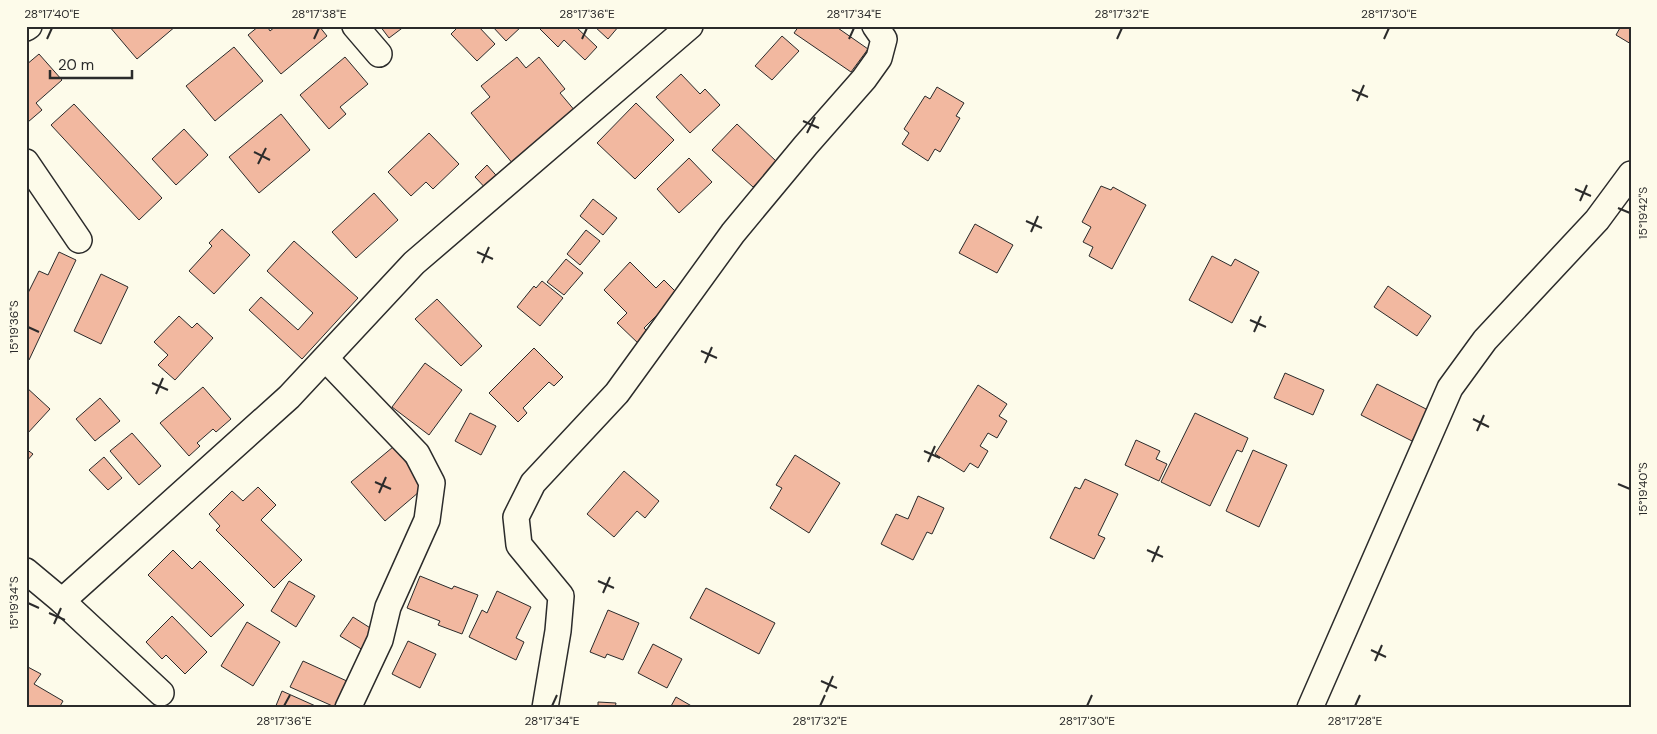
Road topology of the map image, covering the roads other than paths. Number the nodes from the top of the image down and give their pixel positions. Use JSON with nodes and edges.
{"nodes":[{"id":1,"x":355,"y":26,"type":"edge"},
{"id":2,"x":690,"y":26,"type":"edge"},
{"id":3,"x":875,"y":26,"type":"edge"},
{"id":4,"x":379,"y":54,"type":"dead end"},
{"id":5,"x":26,"y":162,"type":"edge"},
{"id":6,"x":1631,"y":174,"type":"edge"},
{"id":7,"x":78,"y":240,"type":"dead end"},
{"id":8,"x":326,"y":359,"type":"junction"},
{"id":9,"x":26,"y":571,"type":"edge"},
{"id":10,"x":62,"y":601,"type":"junction"},
{"id":11,"x":161,"y":693,"type":"dead end"},
{"id":12,"x":348,"y":708,"type":"edge"},
{"id":13,"x":545,"y":708,"type":"edge"},
{"id":14,"x":1310,"y":708,"type":"edge"}],
"edges":[{"from":1,"to":4,"type":"street"},
{"from":2,"to":8,"type":"street"},
{"from":3,"to":13,"type":"street"},
{"from":5,"to":7,"type":"street"},
{"from":6,"to":14,"type":"street"},
{"from":8,"to":10,"type":"street"},
{"from":8,"to":12,"type":"street"},
{"from":9,"to":10,"type":"street"},
{"from":10,"to":11,"type":"street"}]}
